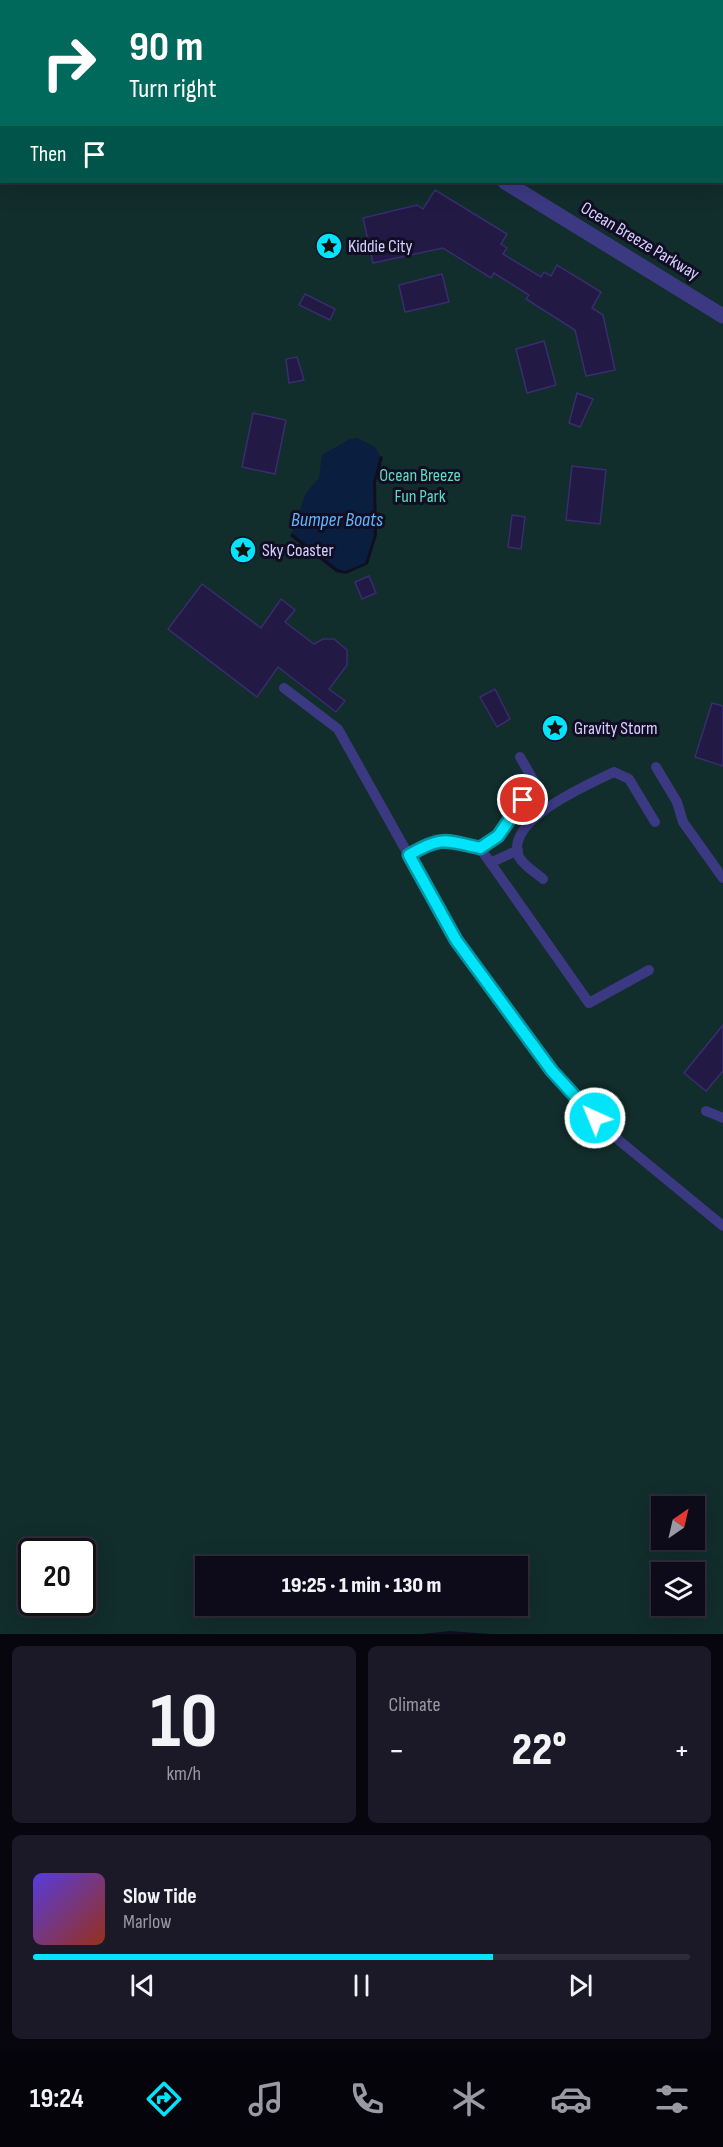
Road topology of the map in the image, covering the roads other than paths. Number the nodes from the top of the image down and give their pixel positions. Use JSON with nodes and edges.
{"nodes":[{"id":1,"x":508,"y":183,"type":"edge"},
{"id":2,"x":723,"y":316,"type":"edge"},
{"id":3,"x":284,"y":688,"type":"dead end"},
{"id":4,"x":520,"y":757,"type":"dead end"},
{"id":5,"x":657,"y":767,"type":"dead end"},
{"id":6,"x":655,"y":822,"type":"dead end"},
{"id":7,"x":480,"y":848,"type":"junction"},
{"id":8,"x":518,"y":850,"type":"junction"},
{"id":9,"x":409,"y":855,"type":"junction"},
{"id":10,"x":490,"y":863,"type":"junction"},
{"id":11,"x":723,"y":878,"type":"edge"},
{"id":12,"x":543,"y":879,"type":"dead end"},
{"id":13,"x":649,"y":970,"type":"dead end"},
{"id":14,"x":706,"y":1111,"type":"dead end"},
{"id":15,"x":723,"y":1118,"type":"edge"},
{"id":16,"x":723,"y":1226,"type":"edge"}],
"edges":[{"from":1,"to":2,"type":"street","name":"Ocean Breeze Parkway"},
{"from":3,"to":9,"type":"lane"},
{"from":4,"to":7,"type":"lane"},
{"from":5,"to":11,"type":"lane"},
{"from":6,"to":8,"type":"lane"},
{"from":7,"to":9,"type":"lane"},
{"from":7,"to":10,"type":"lane"},
{"from":8,"to":10,"type":"lane"},
{"from":8,"to":12,"type":"lane"},
{"from":9,"to":16,"type":"lane"},
{"from":10,"to":13,"type":"lane"},
{"from":14,"to":15,"type":"lane"}]}
